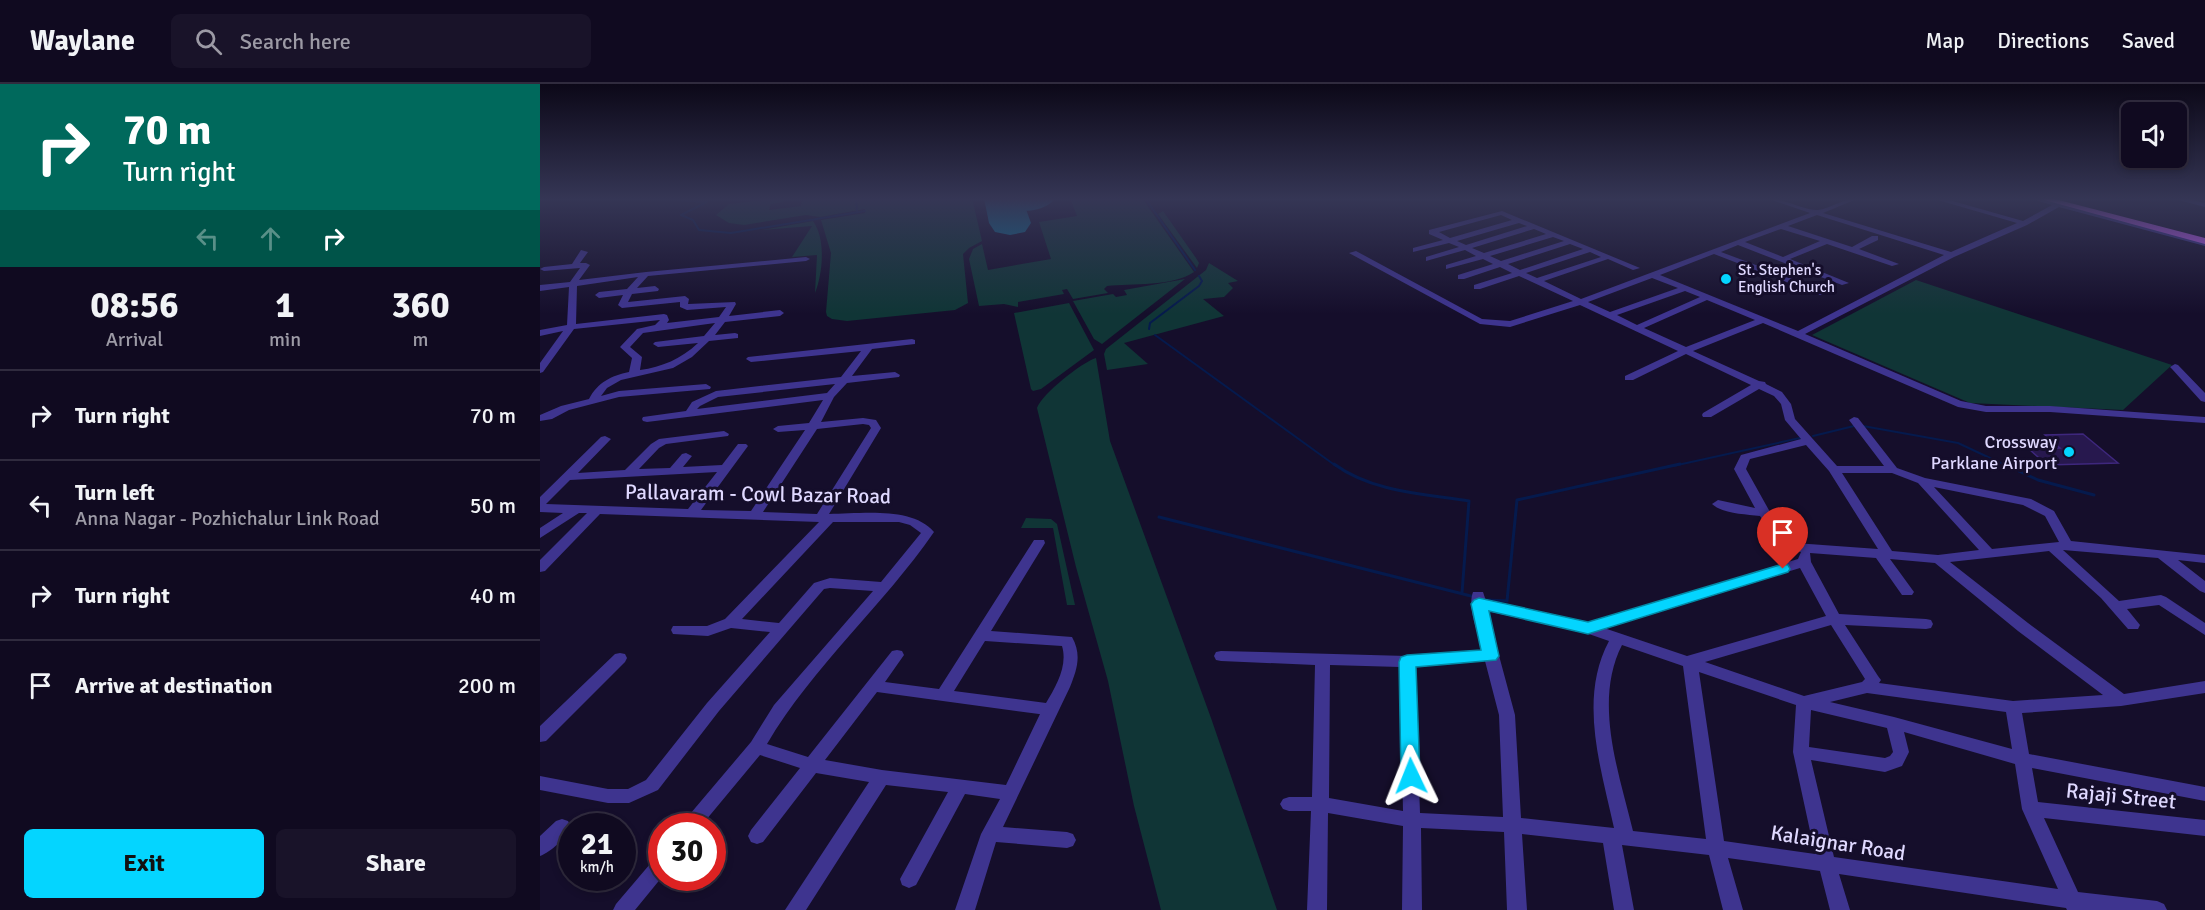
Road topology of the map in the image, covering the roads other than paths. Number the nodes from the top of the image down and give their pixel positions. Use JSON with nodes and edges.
{"nodes":[{"id":1,"x":1442,"y":237,"type":"edge"},
{"id":2,"x":1461,"y":237,"type":"edge"},
{"id":3,"x":1501,"y":237,"type":"edge"},
{"id":4,"x":1545,"y":237,"type":"edge"},
{"id":5,"x":1560,"y":237,"type":"edge"},
{"id":6,"x":1752,"y":237,"type":"edge"},
{"id":7,"x":1813,"y":237,"type":"edge"},
{"id":8,"x":1891,"y":237,"type":"edge"},
{"id":9,"x":1993,"y":237,"type":"edge"},
{"id":10,"x":1875,"y":238,"type":"dead end"},
{"id":11,"x":1449,"y":240,"type":"junction"},
{"id":12,"x":1571,"y":241,"type":"junction"},
{"id":13,"x":1827,"y":241,"type":"junction"},
{"id":14,"x":1737,"y":242,"type":"junction"},
{"id":15,"x":1465,"y":248,"type":"junction"},
{"id":16,"x":1590,"y":249,"type":"junction"},
{"id":17,"x":1416,"y":250,"type":"dead end"},
{"id":18,"x":1852,"y":250,"type":"junction"},
{"id":19,"x":1712,"y":251,"type":"junction"},
{"id":20,"x":1353,"y":253,"type":"dead end"},
{"id":21,"x":1951,"y":255,"type":"junction"},
{"id":22,"x":1484,"y":256,"type":"junction"},
{"id":23,"x":1608,"y":256,"type":"junction"},
{"id":24,"x":579,"y":258,"type":"junction"},
{"id":25,"x":806,"y":259,"type":"dead end"},
{"id":26,"x":1429,"y":259,"type":"dead end"},
{"id":27,"x":1784,"y":259,"type":"junction"},
{"id":28,"x":552,"y":261,"type":"dead end"},
{"id":29,"x":1895,"y":264,"type":"dead end"},
{"id":30,"x":1500,"y":265,"type":"junction"},
{"id":31,"x":1449,"y":267,"type":"dead end"},
{"id":32,"x":1636,"y":268,"type":"dead end"},
{"id":33,"x":1805,"y":268,"type":"junction"},
{"id":34,"x":544,"y":269,"type":"dead end"},
{"id":35,"x":1518,"y":273,"type":"junction"},
{"id":36,"x":646,"y":274,"type":"junction"},
{"id":37,"x":1651,"y":274,"type":"junction"},
{"id":38,"x":1461,"y":277,"type":"dead end"},
{"id":39,"x":1779,"y":277,"type":"junction"},
{"id":40,"x":1537,"y":282,"type":"junction"},
{"id":41,"x":1845,"y":282,"type":"dead end"},
{"id":42,"x":573,"y":283,"type":"junction"},
{"id":43,"x":1477,"y":287,"type":"dead end"},
{"id":44,"x":540,"y":288,"type":"edge"},
{"id":45,"x":1685,"y":288,"type":"junction"},
{"id":46,"x":655,"y":289,"type":"dead end"},
{"id":47,"x":629,"y":292,"type":"junction"},
{"id":48,"x":1820,"y":292,"type":"dead end"},
{"id":49,"x":599,"y":295,"type":"dead end"},
{"id":50,"x":1707,"y":297,"type":"junction"},
{"id":51,"x":1580,"y":302,"type":"junction"},
{"id":52,"x":780,"y":313,"type":"dead end"},
{"id":53,"x":1609,"y":315,"type":"junction"},
{"id":54,"x":722,"y":318,"type":"junction"},
{"id":55,"x":1763,"y":320,"type":"junction"},
{"id":56,"x":571,"y":327,"type":"junction"},
{"id":57,"x":658,"y":327,"type":"junction"},
{"id":58,"x":1637,"y":328,"type":"junction"},
{"id":59,"x":540,"y":333,"type":"edge"},
{"id":60,"x":1798,"y":334,"type":"junction"},
{"id":61,"x":735,"y":336,"type":"dead end"},
{"id":62,"x":705,"y":339,"type":"junction"},
{"id":63,"x":912,"y":342,"type":"dead end"},
{"id":64,"x":658,"y":344,"type":"dead end"},
{"id":65,"x":869,"y":346,"type":"junction"},
{"id":66,"x":1687,"y":350,"type":"junction"},
{"id":67,"x":751,"y":359,"type":"dead end"},
{"id":68,"x":2175,"y":367,"type":"dead end"},
{"id":69,"x":540,"y":370,"type":"edge"},
{"id":70,"x":634,"y":374,"type":"junction"},
{"id":71,"x":895,"y":375,"type":"dead end"},
{"id":72,"x":1629,"y":378,"type":"dead end"},
{"id":73,"x":844,"y":380,"type":"junction"},
{"id":74,"x":1761,"y":384,"type":"junction"},
{"id":75,"x":706,"y":387,"type":"dead end"},
{"id":76,"x":830,"y":396,"type":"junction"},
{"id":77,"x":2205,"y":399,"type":"edge"},
{"id":78,"x":592,"y":402,"type":"junction"},
{"id":79,"x":690,"y":414,"type":"junction"},
{"id":80,"x":1707,"y":415,"type":"dead end"},
{"id":81,"x":540,"y":418,"type":"edge"},
{"id":82,"x":647,"y":419,"type":"dead end"},
{"id":83,"x":1854,"y":420,"type":"dead end"},
{"id":84,"x":2205,"y":420,"type":"edge"},
{"id":85,"x":813,"y":426,"type":"junction"},
{"id":86,"x":778,"y":429,"type":"dead end"},
{"id":87,"x":724,"y":434,"type":"dead end"},
{"id":88,"x":605,"y":440,"type":"dead end"},
{"id":89,"x":1808,"y":441,"type":"junction"},
{"id":90,"x":742,"y":446,"type":"dead end"},
{"id":91,"x":686,"y":456,"type":"dead end"},
{"id":92,"x":724,"y":468,"type":"junction"},
{"id":93,"x":1834,"y":469,"type":"junction"},
{"id":94,"x":1893,"y":470,"type":"junction"},
{"id":95,"x":673,"y":471,"type":"junction"},
{"id":96,"x":629,"y":473,"type":"junction"},
{"id":97,"x":569,"y":477,"type":"junction"},
{"id":98,"x":1922,"y":481,"type":"junction"},
{"id":99,"x":1718,"y":504,"type":"dead end"},
{"id":100,"x":540,"y":506,"type":"edge"},
{"id":101,"x":575,"y":510,"type":"junction"},
{"id":102,"x":596,"y":511,"type":"junction"},
{"id":103,"x":692,"y":513,"type":"junction"},
{"id":104,"x":1764,"y":513,"type":"junction"},
{"id":105,"x":755,"y":515,"type":"junction"},
{"id":106,"x":825,"y":518,"type":"junction"},
{"id":107,"x":540,"y":534,"type":"edge"},
{"id":108,"x":1039,"y":543,"type":"dead end"},
{"id":109,"x":2067,"y":545,"type":"junction"},
{"id":110,"x":2051,"y":546,"type":"junction"},
{"id":111,"x":1883,"y":553,"type":"junction"},
{"id":112,"x":1989,"y":553,"type":"junction"},
{"id":113,"x":1805,"y":555,"type":"junction"},
{"id":114,"x":2162,"y":556,"type":"junction"},
{"id":115,"x":1938,"y":558,"type":"junction"},
{"id":116,"x":2205,"y":559,"type":"edge"},
{"id":117,"x":540,"y":568,"type":"edge"},
{"id":118,"x":884,"y":587,"type":"junction"},
{"id":119,"x":2205,"y":588,"type":"edge"},
{"id":120,"x":1907,"y":592,"type":"dead end"},
{"id":121,"x":2116,"y":606,"type":"junction"},
{"id":122,"x":1834,"y":619,"type":"junction"},
{"id":123,"x":730,"y":623,"type":"junction"},
{"id":124,"x":1926,"y":624,"type":"dead end"},
{"id":125,"x":2133,"y":624,"type":"dead end"},
{"id":126,"x":781,"y":628,"type":"junction"},
{"id":127,"x":1588,"y":628,"type":"junction"},
{"id":128,"x":678,"y":630,"type":"dead end"},
{"id":129,"x":2205,"y":630,"type":"edge"},
{"id":130,"x":981,"y":636,"type":"junction"},
{"id":131,"x":1618,"y":638,"type":"junction"},
{"id":132,"x":897,"y":655,"type":"dead end"},
{"id":133,"x":1221,"y":656,"type":"dead end"},
{"id":134,"x":1491,"y":656,"type":"junction"},
{"id":135,"x":620,"y":658,"type":"dead end"},
{"id":136,"x":1323,"y":659,"type":"junction"},
{"id":137,"x":1690,"y":661,"type":"junction"},
{"id":138,"x":1407,"y":662,"type":"junction"},
{"id":139,"x":873,"y":686,"type":"junction"},
{"id":140,"x":1866,"y":687,"type":"junction"},
{"id":141,"x":2205,"y":687,"type":"edge"},
{"id":142,"x":944,"y":694,"type":"junction"},
{"id":143,"x":2121,"y":700,"type":"junction"},
{"id":144,"x":1804,"y":702,"type":"junction"},
{"id":145,"x":2013,"y":707,"type":"junction"},
{"id":146,"x":1049,"y":712,"type":"junction"},
{"id":147,"x":1894,"y":723,"type":"junction"},
{"id":148,"x":540,"y":736,"type":"edge"},
{"id":149,"x":757,"y":747,"type":"junction"},
{"id":150,"x":1801,"y":753,"type":"junction"},
{"id":151,"x":2022,"y":759,"type":"junction"},
{"id":152,"x":812,"y":765,"type":"junction"},
{"id":153,"x":882,"y":777,"type":"junction"},
{"id":154,"x":540,"y":783,"type":"edge"},
{"id":155,"x":961,"y":786,"type":"junction"},
{"id":156,"x":2205,"y":794,"type":"edge"},
{"id":157,"x":1009,"y":798,"type":"junction"},
{"id":158,"x":1289,"y":804,"type":"dead end"},
{"id":159,"x":1320,"y":804,"type":"junction"},
{"id":160,"x":2031,"y":809,"type":"junction"},
{"id":161,"x":702,"y":813,"type":"edge"},
{"id":162,"x":1412,"y":820,"type":"junction"},
{"id":163,"x":1512,"y":825,"type":"junction"},
{"id":164,"x":2205,"y":828,"type":"edge"},
{"id":165,"x":558,"y":829,"type":"edge"},
{"id":166,"x":990,"y":834,"type":"junction"},
{"id":167,"x":757,"y":836,"type":"dead end"},
{"id":168,"x":1618,"y":836,"type":"junction"},
{"id":169,"x":1067,"y":840,"type":"dead end"},
{"id":170,"x":540,"y":848,"type":"edge"},
{"id":171,"x":1716,"y":848,"type":"junction"},
{"id":172,"x":1827,"y":865,"type":"junction"},
{"id":173,"x":909,"y":879,"type":"dead end"},
{"id":174,"x":648,"y":880,"type":"edge"},
{"id":175,"x":2075,"y":905,"type":"edge"},
{"id":176,"x":623,"y":910,"type":"edge"},
{"id":177,"x":795,"y":910,"type":"edge"},
{"id":178,"x":965,"y":910,"type":"edge"},
{"id":179,"x":1317,"y":910,"type":"edge"},
{"id":180,"x":1412,"y":910,"type":"edge"},
{"id":181,"x":1517,"y":910,"type":"edge"},
{"id":182,"x":1624,"y":910,"type":"edge"},
{"id":183,"x":1733,"y":910,"type":"edge"},
{"id":184,"x":1840,"y":910,"type":"edge"},
{"id":185,"x":2157,"y":910,"type":"edge"}],
"edges":[{"from":1,"to":11,"type":"street"},
{"from":2,"to":11,"type":"street"},
{"from":3,"to":15,"type":"street"},
{"from":4,"to":22,"type":"street"},
{"from":5,"to":12,"type":"street"},
{"from":6,"to":14,"type":"street"},
{"from":7,"to":13,"type":"street"},
{"from":8,"to":21,"type":"street"},
{"from":9,"to":21,"type":"street"},
{"from":10,"to":18,"type":"street"},
{"from":11,"to":15,"type":"street"},
{"from":11,"to":17,"type":"street"},
{"from":12,"to":16,"type":"street"},
{"from":12,"to":30,"type":"street"},
{"from":13,"to":18,"type":"street"},
{"from":13,"to":27,"type":"street"},
{"from":14,"to":19,"type":"street"},
{"from":14,"to":27,"type":"street"},
{"from":15,"to":22,"type":"street"},
{"from":15,"to":26,"type":"street"},
{"from":16,"to":23,"type":"street"},
{"from":16,"to":35,"type":"street"},
{"from":18,"to":29,"type":"street"},
{"from":19,"to":37,"type":"street"},
{"from":19,"to":39,"type":"street"},
{"from":20,"to":51,"type":"street"},
{"from":21,"to":60,"type":"street"},
{"from":22,"to":30,"type":"street"},
{"from":22,"to":31,"type":"street"},
{"from":23,"to":32,"type":"street"},
{"from":23,"to":40,"type":"street"},
{"from":24,"to":28,"type":"street"},
{"from":24,"to":34,"type":"street"},
{"from":24,"to":42,"type":"street"},
{"from":25,"to":36,"type":"street"},
{"from":27,"to":33,"type":"street"},
{"from":30,"to":35,"type":"street"},
{"from":30,"to":38,"type":"street"},
{"from":33,"to":39,"type":"street"},
{"from":33,"to":41,"type":"street"},
{"from":35,"to":40,"type":"street"},
{"from":35,"to":43,"type":"street"},
{"from":36,"to":42,"type":"street"},
{"from":36,"to":47,"type":"street"},
{"from":37,"to":45,"type":"street"},
{"from":37,"to":51,"type":"street"},
{"from":39,"to":48,"type":"street"},
{"from":40,"to":51,"type":"street"},
{"from":42,"to":44,"type":"street"},
{"from":42,"to":56,"type":"street"},
{"from":45,"to":50,"type":"street"},
{"from":45,"to":53,"type":"street"},
{"from":46,"to":47,"type":"street"},
{"from":47,"to":49,"type":"street"},
{"from":47,"to":54,"type":"street"},
{"from":50,"to":55,"type":"street"},
{"from":50,"to":58,"type":"street"},
{"from":51,"to":53,"type":"street"},
{"from":52,"to":54,"type":"street"},
{"from":53,"to":58,"type":"street"},
{"from":54,"to":57,"type":"street"},
{"from":54,"to":62,"type":"street"},
{"from":55,"to":60,"type":"street"},
{"from":55,"to":66,"type":"street"},
{"from":56,"to":57,"type":"street"},
{"from":56,"to":59,"type":"street"},
{"from":56,"to":69,"type":"street"},
{"from":57,"to":70,"type":"street"},
{"from":58,"to":66,"type":"street"},
{"from":60,"to":84,"type":"street"},
{"from":61,"to":62,"type":"street"},
{"from":62,"to":64,"type":"street"},
{"from":62,"to":70,"type":"street"},
{"from":63,"to":65,"type":"street"},
{"from":65,"to":67,"type":"street"},
{"from":65,"to":73,"type":"street"},
{"from":66,"to":72,"type":"street"},
{"from":66,"to":74,"type":"street"},
{"from":68,"to":77,"type":"street"},
{"from":70,"to":78,"type":"street"},
{"from":71,"to":73,"type":"street"},
{"from":73,"to":76,"type":"street"},
{"from":73,"to":79,"type":"street"},
{"from":74,"to":80,"type":"street"},
{"from":74,"to":89,"type":"street"},
{"from":75,"to":78,"type":"street"},
{"from":76,"to":79,"type":"street"},
{"from":76,"to":85,"type":"street"},
{"from":78,"to":81,"type":"street"},
{"from":79,"to":82,"type":"street"},
{"from":83,"to":94,"type":"street"},
{"from":85,"to":86,"type":"street"},
{"from":85,"to":105,"type":"street"},
{"from":85,"to":106,"type":"street"},
{"from":87,"to":96,"type":"street"},
{"from":88,"to":97,"type":"street"},
{"from":89,"to":93,"type":"street"},
{"from":89,"to":104,"type":"street"},
{"from":90,"to":92,"type":"street"},
{"from":91,"to":95,"type":"street"},
{"from":92,"to":95,"type":"street"},
{"from":92,"to":103,"type":"street"},
{"from":93,"to":94,"type":"street"},
{"from":93,"to":111,"type":"street"},
{"from":94,"to":98,"type":"street"},
{"from":95,"to":96,"type":"street"},
{"from":96,"to":97,"type":"street"},
{"from":97,"to":100,"type":"street"},
{"from":98,"to":109,"type":"street"},
{"from":98,"to":112,"type":"street"},
{"from":99,"to":104,"type":"street"},
{"from":100,"to":101,"type":"street","name":"Pallavaram - Cowl Bazar Road"},
{"from":101,"to":102,"type":"street","name":"Pallavaram - Cowl Bazar Road"},
{"from":101,"to":107,"type":"street"},
{"from":102,"to":103,"type":"street","name":"Pallavaram - Cowl Bazar Road"},
{"from":102,"to":117,"type":"street"},
{"from":103,"to":105,"type":"street","name":"Pallavaram - Cowl Bazar Road"},
{"from":104,"to":113,"type":"street"},
{"from":105,"to":106,"type":"street","name":"Pallavaram - Cowl Bazar Road"},
{"from":106,"to":118,"type":"street","name":"Pallavaram - Cowl Bazar Road"},
{"from":106,"to":123,"type":"street"},
{"from":108,"to":130,"type":"street"},
{"from":109,"to":110,"type":"street"},
{"from":109,"to":114,"type":"street"},
{"from":110,"to":112,"type":"street"},
{"from":110,"to":121,"type":"street"},
{"from":111,"to":113,"type":"street"},
{"from":111,"to":115,"type":"street"},
{"from":111,"to":120,"type":"street"},
{"from":112,"to":115,"type":"street"},
{"from":113,"to":122,"type":"street"},
{"from":113,"to":127,"type":"street"},
{"from":114,"to":116,"type":"street"},
{"from":114,"to":119,"type":"street"},
{"from":115,"to":143,"type":"street"},
{"from":118,"to":126,"type":"street"},
{"from":118,"to":149,"type":"street","name":"Pallavaram - Cowl Bazar Road"},
{"from":121,"to":125,"type":"street"},
{"from":121,"to":129,"type":"street"},
{"from":122,"to":124,"type":"street"},
{"from":122,"to":137,"type":"street"},
{"from":122,"to":140,"type":"street"},
{"from":123,"to":126,"type":"street"},
{"from":123,"to":128,"type":"street"},
{"from":126,"to":154,"type":"street"},
{"from":127,"to":131,"type":"street"},
{"from":127,"to":134,"type":"street"},
{"from":130,"to":142,"type":"street"},
{"from":130,"to":146,"type":"street"},
{"from":131,"to":137,"type":"street"},
{"from":131,"to":168,"type":"street"},
{"from":132,"to":139,"type":"street"},
{"from":133,"to":136,"type":"street"},
{"from":134,"to":138,"type":"street"},
{"from":134,"to":163,"type":"street"},
{"from":135,"to":148,"type":"street"},
{"from":136,"to":138,"type":"street"},
{"from":136,"to":159,"type":"street"},
{"from":137,"to":144,"type":"street"},
{"from":137,"to":171,"type":"street"},
{"from":138,"to":162,"type":"street"},
{"from":139,"to":142,"type":"street"},
{"from":139,"to":152,"type":"street"},
{"from":140,"to":144,"type":"street"},
{"from":140,"to":145,"type":"street"},
{"from":141,"to":143,"type":"street"},
{"from":142,"to":146,"type":"street"},
{"from":143,"to":145,"type":"street"},
{"from":144,"to":147,"type":"street"},
{"from":144,"to":150,"type":"street"},
{"from":145,"to":151,"type":"street"},
{"from":146,"to":157,"type":"street"},
{"from":147,"to":150,"type":"street"},
{"from":147,"to":151,"type":"street"},
{"from":149,"to":152,"type":"street"},
{"from":149,"to":161,"type":"street","name":"Pallavaram - Cowl Bazar Road"},
{"from":150,"to":172,"type":"street"},
{"from":151,"to":156,"type":"street"},
{"from":151,"to":160,"type":"street"},
{"from":152,"to":153,"type":"street"},
{"from":152,"to":167,"type":"street"},
{"from":153,"to":155,"type":"street"},
{"from":153,"to":177,"type":"street"},
{"from":155,"to":157,"type":"street"},
{"from":155,"to":173,"type":"street"},
{"from":157,"to":166,"type":"street"},
{"from":158,"to":159,"type":"street","name":"Kalaignar Road"},
{"from":159,"to":162,"type":"street","name":"Kalaignar Road"},
{"from":159,"to":179,"type":"street"},
{"from":160,"to":164,"type":"street","name":"Rajaji Street"},
{"from":160,"to":175,"type":"street"},
{"from":162,"to":163,"type":"street","name":"Kalaignar Road"},
{"from":162,"to":180,"type":"street"},
{"from":163,"to":168,"type":"street","name":"Kalaignar Road"},
{"from":163,"to":181,"type":"street"},
{"from":165,"to":170,"type":"street"},
{"from":166,"to":169,"type":"street"},
{"from":166,"to":178,"type":"street"},
{"from":168,"to":171,"type":"street","name":"Kalaignar Road"},
{"from":168,"to":182,"type":"street"},
{"from":171,"to":172,"type":"street","name":"Kalaignar Road"},
{"from":171,"to":183,"type":"street"},
{"from":172,"to":175,"type":"street","name":"Kalaignar Road"},
{"from":172,"to":184,"type":"street"},
{"from":174,"to":176,"type":"street"},
{"from":175,"to":185,"type":"street","name":"Kalaignar Road"}]}
